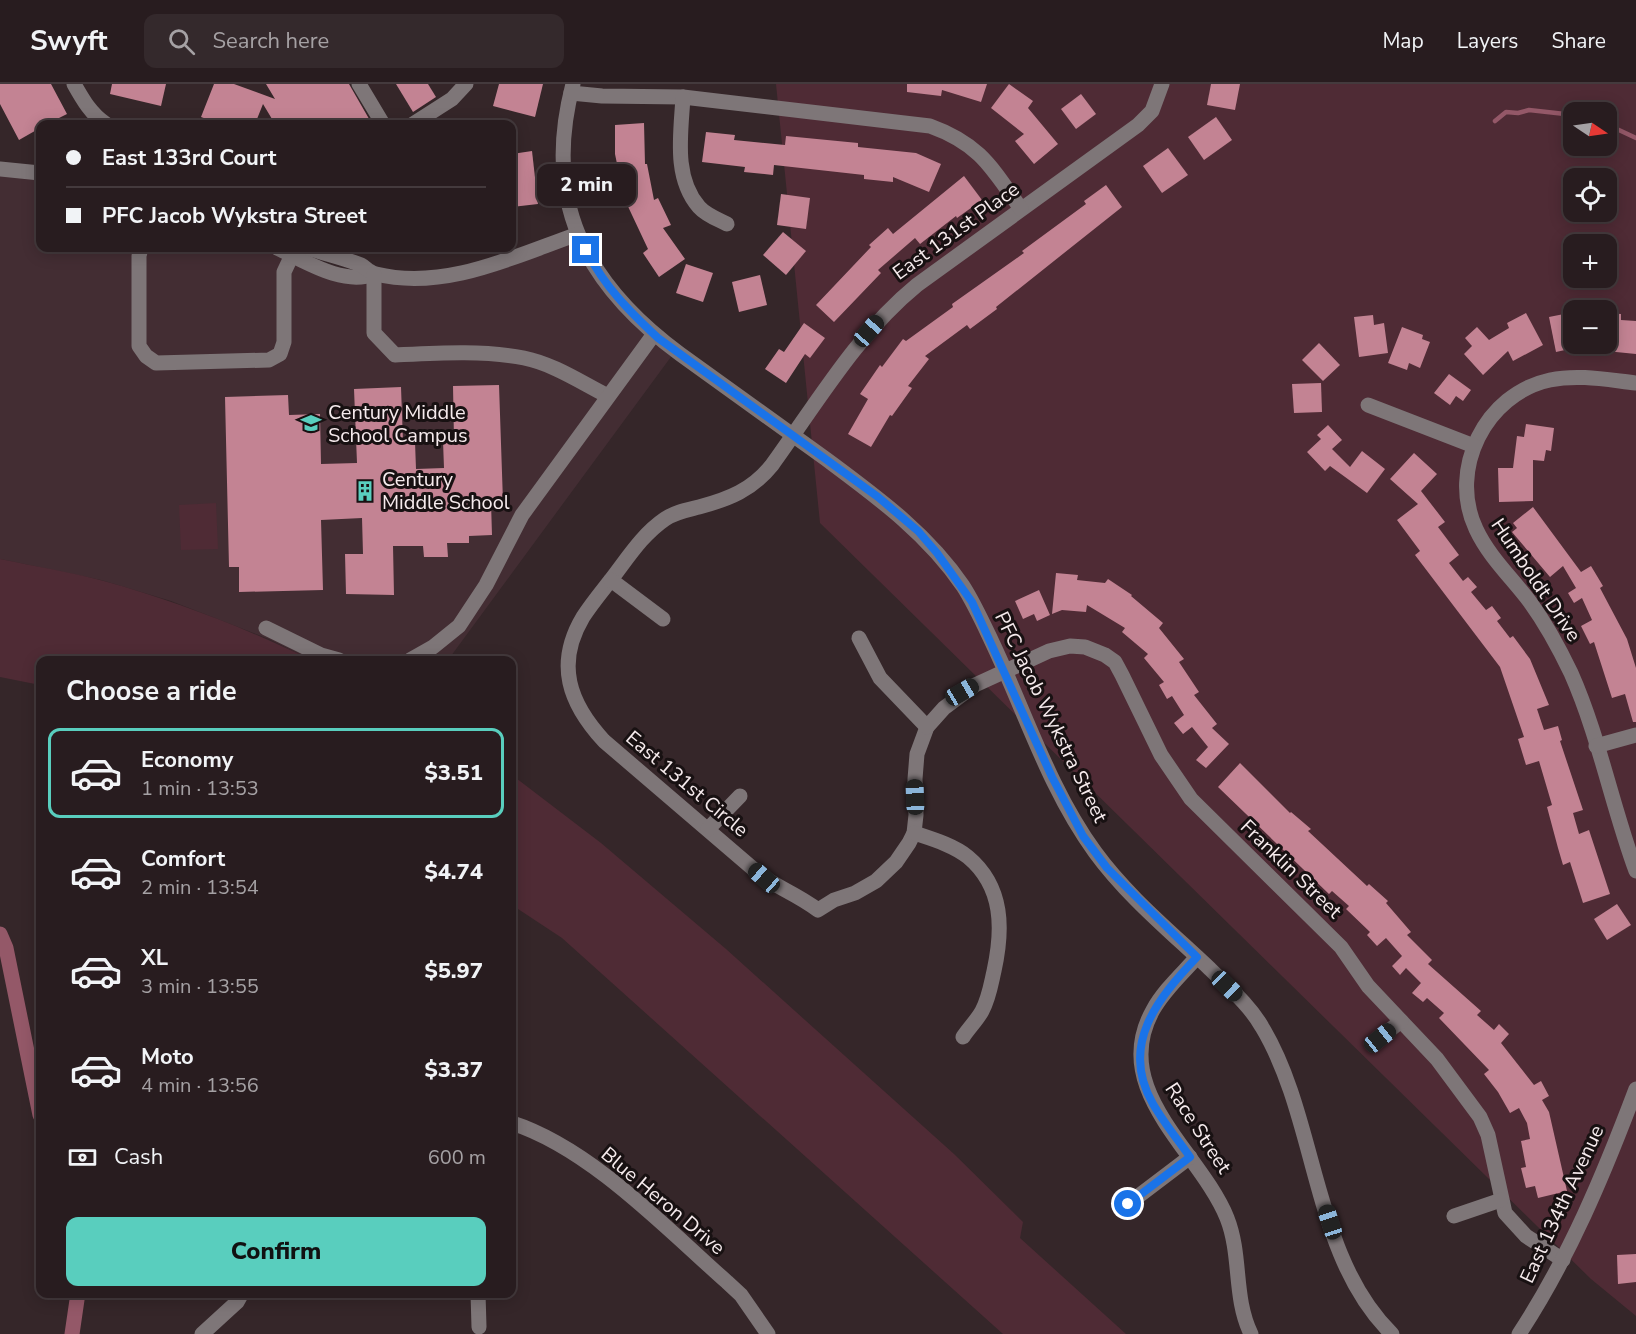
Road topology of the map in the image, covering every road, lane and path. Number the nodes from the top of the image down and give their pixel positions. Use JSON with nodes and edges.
{"nodes":[{"id":1,"x":74,"y":84,"type":"edge"},
{"id":2,"x":359,"y":84,"type":"edge"},
{"id":3,"x":466,"y":84,"type":"edge"},
{"id":4,"x":1162,"y":84,"type":"edge"},
{"id":5,"x":572,"y":88,"type":"edge"},
{"id":6,"x":683,"y":97,"type":"junction"},
{"id":7,"x":99,"y":120,"type":"edge"},
{"id":8,"x":381,"y":120,"type":"edge"},
{"id":9,"x":419,"y":120,"type":"edge"},
{"id":10,"x":0,"y":169,"type":"edge"},
{"id":11,"x":36,"y":173,"type":"edge"},
{"id":12,"x":1021,"y":209,"type":"junction"},
{"id":13,"x":727,"y":224,"type":"dead end"},
{"id":14,"x":578,"y":234,"type":"junction"},
{"id":15,"x":140,"y":252,"type":"edge"},
{"id":16,"x":286,"y":252,"type":"edge"},
{"id":17,"x":320,"y":252,"type":"edge"},
{"id":18,"x":292,"y":255,"type":"junction"},
{"id":19,"x":374,"y":274,"type":"junction"},
{"id":20,"x":654,"y":334,"type":"junction"},
{"id":21,"x":1636,"y":383,"type":"edge"},
{"id":22,"x":608,"y":396,"type":"junction"},
{"id":23,"x":1368,"y":405,"type":"dead end"},
{"id":24,"x":794,"y":435,"type":"junction"},
{"id":25,"x":1474,"y":446,"type":"junction"},
{"id":26,"x":611,"y":580,"type":"junction"},
{"id":27,"x":663,"y":619,"type":"dead end"},
{"id":28,"x":266,"y":628,"type":"dead end"},
{"id":29,"x":859,"y":638,"type":"dead end"},
{"id":30,"x":325,"y":656,"type":"edge"},
{"id":31,"x":417,"y":656,"type":"edge"},
{"id":32,"x":1005,"y":670,"type":"junction"},
{"id":33,"x":927,"y":727,"type":"junction"},
{"id":34,"x":1636,"y":735,"type":"edge"},
{"id":35,"x":1596,"y":746,"type":"junction"},
{"id":36,"x":740,"y":796,"type":"dead end"},
{"id":37,"x":708,"y":830,"type":"junction"},
{"id":38,"x":914,"y":833,"type":"junction"},
{"id":39,"x":1636,"y":871,"type":"edge"},
{"id":40,"x":1197,"y":957,"type":"junction"},
{"id":41,"x":1401,"y":1021,"type":"junction"},
{"id":42,"x":963,"y":1037,"type":"dead end"},
{"id":43,"x":1380,"y":1038,"type":"dead end"},
{"id":44,"x":1636,"y":1089,"type":"edge"},
{"id":45,"x":516,"y":1125,"type":"edge"},
{"id":46,"x":1190,"y":1157,"type":"junction"},
{"id":47,"x":1501,"y":1200,"type":"junction"},
{"id":48,"x":1128,"y":1204,"type":"dead end"},
{"id":49,"x":1454,"y":1216,"type":"dead end"},
{"id":50,"x":1563,"y":1260,"type":"junction"},
{"id":51,"x":239,"y":1298,"type":"edge"},
{"id":52,"x":478,"y":1298,"type":"edge"},
{"id":53,"x":479,"y":1327,"type":"dead end"},
{"id":54,"x":202,"y":1334,"type":"edge"},
{"id":55,"x":768,"y":1334,"type":"edge"},
{"id":56,"x":1251,"y":1334,"type":"edge"},
{"id":57,"x":1392,"y":1334,"type":"edge"},
{"id":58,"x":1519,"y":1334,"type":"edge"}],
"edges":[{"from":1,"to":7,"type":"street"},
{"from":2,"to":8,"type":"street"},
{"from":3,"to":9,"type":"street"},
{"from":4,"to":12,"type":"street","name":"East 131st Place"},
{"from":5,"to":6,"type":"street"},
{"from":5,"to":14,"type":"street","name":"PFC Jacob Wykstra Street"},
{"from":6,"to":12,"type":"street"},
{"from":6,"to":13,"type":"street"},
{"from":10,"to":11,"type":"street"},
{"from":12,"to":24,"type":"street","name":"East 131st Place"},
{"from":14,"to":19,"type":"street"},
{"from":14,"to":20,"type":"street","name":"PFC Jacob Wykstra Street"},
{"from":15,"to":18,"type":"street"},
{"from":16,"to":18,"type":"street"},
{"from":17,"to":19,"type":"street"},
{"from":18,"to":19,"type":"street"},
{"from":19,"to":22,"type":"street"},
{"from":20,"to":22,"type":"street"},
{"from":20,"to":24,"type":"street","name":"PFC Jacob Wykstra Street"},
{"from":21,"to":25,"type":"street","name":"Humboldt Drive"},
{"from":22,"to":31,"type":"street"},
{"from":23,"to":25,"type":"street"},
{"from":24,"to":26,"type":"street","name":"East 131st Circle"},
{"from":24,"to":32,"type":"street","name":"PFC Jacob Wykstra Street"},
{"from":25,"to":35,"type":"street","name":"Humboldt Drive"},
{"from":26,"to":27,"type":"street"},
{"from":26,"to":37,"type":"street","name":"East 131st Circle"},
{"from":28,"to":30,"type":"street"},
{"from":29,"to":33,"type":"street"},
{"from":32,"to":33,"type":"street","name":"East 131st Circle"},
{"from":32,"to":40,"type":"street","name":"PFC Jacob Wykstra Street"},
{"from":32,"to":41,"type":"street","name":"Franklin Street"},
{"from":33,"to":38,"type":"street","name":"East 131st Circle"},
{"from":34,"to":35,"type":"street"},
{"from":35,"to":39,"type":"street","name":"Humboldt Drive"},
{"from":36,"to":37,"type":"street"},
{"from":37,"to":38,"type":"street","name":"East 131st Circle"},
{"from":38,"to":42,"type":"street"},
{"from":40,"to":46,"type":"street","name":"Race Street"},
{"from":40,"to":57,"type":"street","name":"PFC Jacob Wykstra Street"},
{"from":41,"to":43,"type":"street"},
{"from":41,"to":47,"type":"street","name":"Franklin Street"},
{"from":44,"to":50,"type":"street","name":"East 134th Avenue"},
{"from":45,"to":55,"type":"street","name":"Blue Heron Drive"},
{"from":46,"to":48,"type":"street"},
{"from":46,"to":56,"type":"street","name":"Race Street"},
{"from":47,"to":49,"type":"street"},
{"from":47,"to":50,"type":"street","name":"Franklin Street"},
{"from":50,"to":58,"type":"street","name":"East 134th Avenue"},
{"from":51,"to":54,"type":"street"},
{"from":52,"to":53,"type":"street"}]}
